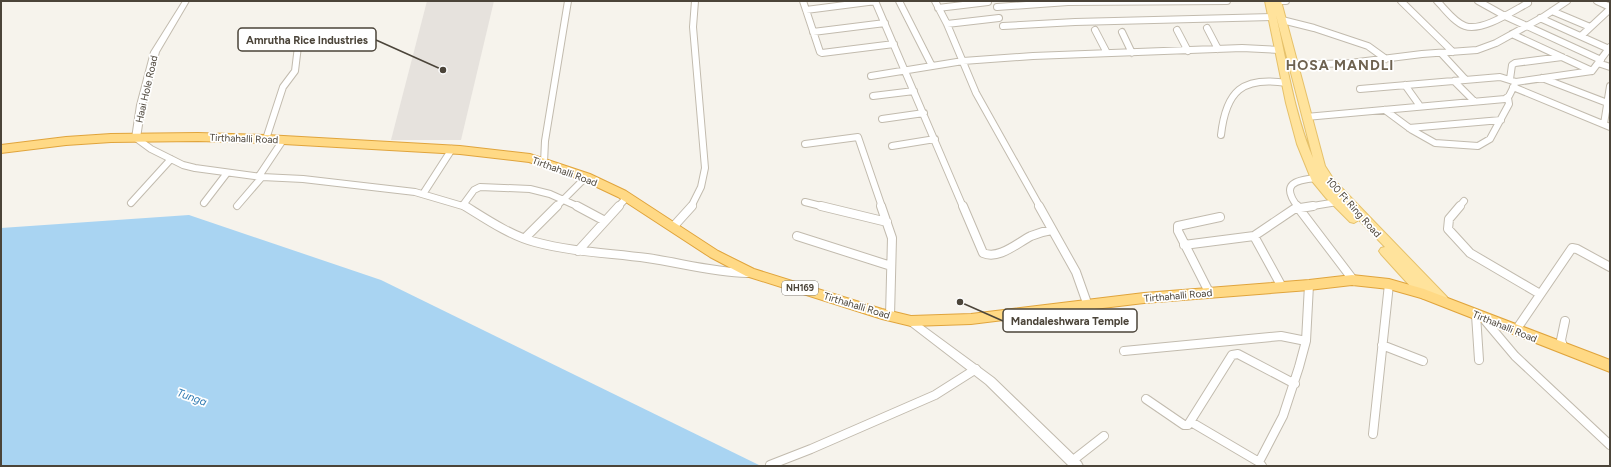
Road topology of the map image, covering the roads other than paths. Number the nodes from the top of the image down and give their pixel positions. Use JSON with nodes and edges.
{"nodes":[{"id":1,"x":186,"y":1,"type":"edge"},
{"id":2,"x":568,"y":1,"type":"edge"},
{"id":3,"x":695,"y":1,"type":"edge"},
{"id":4,"x":803,"y":1,"type":"edge"},
{"id":5,"x":876,"y":1,"type":"edge"},
{"id":6,"x":899,"y":1,"type":"edge"},
{"id":7,"x":935,"y":1,"type":"edge"},
{"id":8,"x":1227,"y":1,"type":"edge"},
{"id":9,"x":1269,"y":1,"type":"edge"},
{"id":10,"x":1278,"y":1,"type":"edge"},
{"id":11,"x":1286,"y":1,"type":"edge"},
{"id":12,"x":1401,"y":1,"type":"edge"},
{"id":13,"x":1437,"y":1,"type":"edge"},
{"id":14,"x":1478,"y":1,"type":"edge"},
{"id":15,"x":1567,"y":1,"type":"edge"},
{"id":16,"x":1597,"y":1,"type":"edge"},
{"id":17,"x":988,"y":2,"type":"dead end"},
{"id":18,"x":1528,"y":3,"type":"dead end"},
{"id":19,"x":997,"y":6,"type":"dead end"},
{"id":20,"x":938,"y":8,"type":"junction"},
{"id":21,"x":1610,"y":8,"type":"edge"},
{"id":22,"x":806,"y":10,"type":"junction"},
{"id":23,"x":1552,"y":11,"type":"junction"},
{"id":24,"x":1505,"y":16,"type":"junction"},
{"id":25,"x":999,"y":18,"type":"dead end"},
{"id":26,"x":1540,"y":18,"type":"junction"},
{"id":27,"x":1278,"y":19,"type":"junction"},
{"id":28,"x":885,"y":22,"type":"junction"},
{"id":29,"x":947,"y":24,"type":"junction"},
{"id":30,"x":1003,"y":26,"type":"dead end"},
{"id":31,"x":1526,"y":26,"type":"junction"},
{"id":32,"x":1590,"y":27,"type":"junction"},
{"id":33,"x":1207,"y":28,"type":"dead end"},
{"id":34,"x":1096,"y":30,"type":"dead end"},
{"id":35,"x":1177,"y":30,"type":"dead end"},
{"id":36,"x":813,"y":32,"type":"junction"},
{"id":37,"x":1122,"y":32,"type":"dead end"},
{"id":38,"x":1512,"y":34,"type":"junction"},
{"id":39,"x":1581,"y":36,"type":"junction"},
{"id":40,"x":299,"y":38,"type":"dead end"},
{"id":41,"x":894,"y":44,"type":"junction"},
{"id":42,"x":1609,"y":48,"type":"edge"},
{"id":43,"x":1218,"y":49,"type":"junction"},
{"id":44,"x":1188,"y":50,"type":"junction"},
{"id":45,"x":1280,"y":50,"type":"junction"},
{"id":46,"x":1453,"y":52,"type":"junction"},
{"id":47,"x":1132,"y":53,"type":"junction"},
{"id":48,"x":1441,"y":53,"type":"junction"},
{"id":49,"x":1107,"y":54,"type":"junction"},
{"id":50,"x":1562,"y":57,"type":"junction"},
{"id":51,"x":1386,"y":59,"type":"junction"},
{"id":52,"x":963,"y":61,"type":"junction"},
{"id":53,"x":1600,"y":61,"type":"junction"},
{"id":54,"x":1295,"y":65,"type":"junction"},
{"id":55,"x":932,"y":66,"type":"junction"},
{"id":56,"x":1610,"y":68,"type":"edge"},
{"id":57,"x":906,"y":71,"type":"junction"},
{"id":58,"x":1592,"y":71,"type":"junction"},
{"id":59,"x":871,"y":76,"type":"dead end"},
{"id":60,"x":1540,"y":77,"type":"junction"},
{"id":61,"x":1465,"y":79,"type":"junction"},
{"id":62,"x":1454,"y":81,"type":"junction"},
{"id":63,"x":1513,"y":82,"type":"junction"},
{"id":64,"x":1287,"y":83,"type":"junction"},
{"id":65,"x":1405,"y":85,"type":"junction"},
{"id":66,"x":1610,"y":86,"type":"edge"},
{"id":67,"x":1360,"y":89,"type":"dead end"},
{"id":68,"x":914,"y":91,"type":"junction"},
{"id":69,"x":873,"y":96,"type":"dead end"},
{"id":70,"x":1508,"y":98,"type":"junction"},
{"id":71,"x":1474,"y":102,"type":"junction"},
{"id":72,"x":1609,"y":104,"type":"edge"},
{"id":73,"x":1420,"y":106,"type":"junction"},
{"id":74,"x":1385,"y":110,"type":"junction"},
{"id":75,"x":924,"y":114,"type":"junction"},
{"id":76,"x":1306,"y":117,"type":"junction"},
{"id":77,"x":882,"y":119,"type":"dead end"},
{"id":78,"x":1501,"y":120,"type":"junction"},
{"id":79,"x":1607,"y":125,"type":"edge"},
{"id":80,"x":1409,"y":128,"type":"junction"},
{"id":81,"x":1221,"y":136,"type":"dead end"},
{"id":82,"x":136,"y":138,"type":"junction"},
{"id":83,"x":266,"y":139,"type":"junction"},
{"id":84,"x":935,"y":139,"type":"junction"},
{"id":85,"x":283,"y":140,"type":"junction"},
{"id":86,"x":805,"y":144,"type":"dead end"},
{"id":87,"x":892,"y":146,"type":"dead end"},
{"id":88,"x":1,"y":149,"type":"edge"},
{"id":89,"x":452,"y":149,"type":"junction"},
{"id":90,"x":171,"y":159,"type":"junction"},
{"id":91,"x":544,"y":163,"type":"junction"},
{"id":92,"x":227,"y":173,"type":"junction"},
{"id":93,"x":260,"y":176,"type":"junction"},
{"id":94,"x":586,"y":177,"type":"junction"},
{"id":95,"x":1316,"y":178,"type":"junction"},
{"id":96,"x":423,"y":194,"type":"junction"},
{"id":97,"x":627,"y":197,"type":"junction"},
{"id":98,"x":563,"y":200,"type":"junction"},
{"id":99,"x":1464,"y":201,"type":"dead end"},
{"id":100,"x":805,"y":202,"type":"dead end"},
{"id":101,"x":1337,"y":202,"type":"junction"},
{"id":102,"x":131,"y":203,"type":"dead end"},
{"id":103,"x":204,"y":203,"type":"dead end"},
{"id":104,"x":463,"y":205,"type":"junction"},
{"id":105,"x":237,"y":206,"type":"dead end"},
{"id":106,"x":1299,"y":208,"type":"junction"},
{"id":107,"x":1220,"y":217,"type":"dead end"},
{"id":108,"x":605,"y":221,"type":"junction"},
{"id":109,"x":887,"y":222,"type":"junction"},
{"id":110,"x":673,"y":227,"type":"junction"},
{"id":111,"x":1052,"y":230,"type":"junction"},
{"id":112,"x":798,"y":236,"type":"dead end"},
{"id":113,"x":1254,"y":236,"type":"junction"},
{"id":114,"x":524,"y":238,"type":"junction"},
{"id":115,"x":1184,"y":245,"type":"junction"},
{"id":116,"x":578,"y":251,"type":"junction"},
{"id":117,"x":891,"y":266,"type":"junction"},
{"id":118,"x":1610,"y":267,"type":"edge"},
{"id":119,"x":750,"y":273,"type":"junction"},
{"id":120,"x":1354,"y":281,"type":"junction"},
{"id":121,"x":1389,"y":284,"type":"junction"},
{"id":122,"x":1309,"y":286,"type":"junction"},
{"id":123,"x":1282,"y":287,"type":"junction"},
{"id":124,"x":1209,"y":292,"type":"junction"},
{"id":125,"x":1424,"y":294,"type":"junction"},
{"id":126,"x":1540,"y":294,"type":"junction"},
{"id":127,"x":1443,"y":300,"type":"junction"},
{"id":128,"x":1088,"y":303,"type":"junction"},
{"id":129,"x":890,"y":316,"type":"junction"},
{"id":130,"x":1479,"y":316,"type":"junction"},
{"id":131,"x":912,"y":321,"type":"junction"},
{"id":132,"x":1566,"y":321,"type":"dead end"},
{"id":133,"x":1516,"y":330,"type":"junction"},
{"id":134,"x":1306,"y":342,"type":"junction"},
{"id":135,"x":1382,"y":345,"type":"junction"},
{"id":136,"x":1564,"y":349,"type":"junction"},
{"id":137,"x":1124,"y":351,"type":"dead end"},
{"id":138,"x":1479,"y":360,"type":"dead end"},
{"id":139,"x":1422,"y":361,"type":"dead end"},
{"id":140,"x":1610,"y":366,"type":"edge"},
{"id":141,"x":976,"y":369,"type":"junction"},
{"id":142,"x":1295,"y":384,"type":"junction"},
{"id":143,"x":1146,"y":400,"type":"dead end"},
{"id":144,"x":1191,"y":422,"type":"junction"},
{"id":145,"x":1373,"y":434,"type":"dead end"},
{"id":146,"x":1104,"y":436,"type":"dead end"},
{"id":147,"x":1610,"y":445,"type":"edge"},
{"id":148,"x":1074,"y":464,"type":"edge"},
{"id":149,"x":1260,"y":464,"type":"edge"},
{"id":150,"x":770,"y":465,"type":"edge"}],
"edges":[{"from":1,"to":82,"type":"street","name":"Haai Hole Road"},
{"from":2,"to":91,"type":"street"},
{"from":3,"to":110,"type":"street"},
{"from":4,"to":22,"type":"street"},
{"from":5,"to":22,"type":"street"},
{"from":5,"to":28,"type":"street"},
{"from":6,"to":55,"type":"street"},
{"from":7,"to":20,"type":"street"},
{"from":8,"to":19,"type":"street"},
{"from":9,"to":27,"type":"main road","name":"100 Ft Ring Road"},
{"from":10,"to":11,"type":"street"},
{"from":10,"to":27,"type":"main road","name":"100 Ft Ring Road"},
{"from":12,"to":46,"type":"street"},
{"from":13,"to":24,"type":"street"},
{"from":14,"to":24,"type":"street"},
{"from":15,"to":23,"type":"street"},
{"from":16,"to":21,"type":"street"},
{"from":17,"to":20,"type":"street"},
{"from":18,"to":24,"type":"street"},
{"from":20,"to":29,"type":"street"},
{"from":21,"to":32,"type":"street"},
{"from":22,"to":36,"type":"street"},
{"from":23,"to":26,"type":"street"},
{"from":23,"to":32,"type":"street"},
{"from":24,"to":31,"type":"street"},
{"from":25,"to":29,"type":"street"},
{"from":26,"to":31,"type":"street"},
{"from":26,"to":39,"type":"street"},
{"from":27,"to":30,"type":"street"},
{"from":27,"to":45,"type":"main road","name":"100 Ft Ring Road"},
{"from":27,"to":51,"type":"street"},
{"from":27,"to":54,"type":"main road","name":"100 Ft Ring Road"},
{"from":28,"to":36,"type":"street"},
{"from":28,"to":41,"type":"street"},
{"from":29,"to":52,"type":"street"},
{"from":31,"to":38,"type":"street"},
{"from":31,"to":53,"type":"street"},
{"from":32,"to":39,"type":"street"},
{"from":33,"to":43,"type":"street"},
{"from":34,"to":49,"type":"street"},
{"from":35,"to":44,"type":"street"},
{"from":36,"to":41,"type":"street"},
{"from":37,"to":47,"type":"street"},
{"from":38,"to":46,"type":"street"},
{"from":38,"to":50,"type":"street"},
{"from":39,"to":42,"type":"street"},
{"from":40,"to":83,"type":"street"},
{"from":41,"to":57,"type":"street"},
{"from":42,"to":53,"type":"street"},
{"from":43,"to":44,"type":"street"},
{"from":43,"to":45,"type":"street"},
{"from":44,"to":47,"type":"street"},
{"from":45,"to":64,"type":"main road","name":"100 Ft Ring Road"},
{"from":46,"to":48,"type":"street"},
{"from":47,"to":49,"type":"street"},
{"from":48,"to":51,"type":"street"},
{"from":48,"to":61,"type":"street"},
{"from":49,"to":52,"type":"street"},
{"from":50,"to":58,"type":"street"},
{"from":50,"to":63,"type":"street"},
{"from":51,"to":54,"type":"street"},
{"from":52,"to":55,"type":"street"},
{"from":52,"to":111,"type":"street"},
{"from":53,"to":56,"type":"street"},
{"from":53,"to":58,"type":"street"},
{"from":54,"to":76,"type":"main road","name":"100 Ft Ring Road"},
{"from":55,"to":57,"type":"street"},
{"from":57,"to":59,"type":"street"},
{"from":57,"to":68,"type":"street"},
{"from":58,"to":60,"type":"street"},
{"from":60,"to":63,"type":"street"},
{"from":60,"to":72,"type":"street"},
{"from":61,"to":62,"type":"street"},
{"from":61,"to":63,"type":"street"},
{"from":62,"to":65,"type":"street"},
{"from":62,"to":71,"type":"street"},
{"from":63,"to":70,"type":"street"},
{"from":63,"to":79,"type":"street"},
{"from":64,"to":81,"type":"street"},
{"from":64,"to":95,"type":"main road","name":"100 Ft Ring Road"},
{"from":65,"to":67,"type":"street"},
{"from":65,"to":73,"type":"street"},
{"from":66,"to":72,"type":"street"},
{"from":68,"to":69,"type":"street"},
{"from":68,"to":75,"type":"street"},
{"from":70,"to":71,"type":"street"},
{"from":70,"to":78,"type":"street"},
{"from":71,"to":73,"type":"street"},
{"from":72,"to":79,"type":"street"},
{"from":73,"to":74,"type":"street"},
{"from":74,"to":76,"type":"street"},
{"from":74,"to":80,"type":"street"},
{"from":75,"to":77,"type":"street"},
{"from":75,"to":84,"type":"street"},
{"from":76,"to":127,"type":"main road","name":"100 Ft Ring Road"},
{"from":78,"to":80,"type":"street"},
{"from":78,"to":80,"type":"street"},
{"from":82,"to":83,"type":"highway","name":"Tirthahalli Road","number":"NH169"},
{"from":82,"to":88,"type":"highway","name":"Tirthahalli Road","number":"NH169"},
{"from":82,"to":90,"type":"street"},
{"from":83,"to":85,"type":"highway","name":"Tirthahalli Road","number":"NH169"},
{"from":84,"to":87,"type":"street"},
{"from":84,"to":111,"type":"street"},
{"from":85,"to":89,"type":"highway","name":"Tirthahalli Road","number":"NH169"},
{"from":85,"to":93,"type":"street"},
{"from":86,"to":109,"type":"street"},
{"from":89,"to":91,"type":"highway","name":"Tirthahalli Road","number":"NH169"},
{"from":89,"to":96,"type":"street"},
{"from":90,"to":92,"type":"street"},
{"from":90,"to":102,"type":"street"},
{"from":91,"to":94,"type":"highway","name":"Tirthahalli Road","number":"NH169"},
{"from":92,"to":93,"type":"street"},
{"from":92,"to":103,"type":"street"},
{"from":93,"to":96,"type":"street"},
{"from":93,"to":105,"type":"street"},
{"from":94,"to":97,"type":"highway","name":"Tirthahalli Road","number":"NH169"},
{"from":94,"to":98,"type":"street"},
{"from":95,"to":101,"type":"main road","name":"100 Ft Ring Road"},
{"from":95,"to":106,"type":"street"},
{"from":96,"to":104,"type":"street"},
{"from":97,"to":108,"type":"street"},
{"from":97,"to":110,"type":"highway","name":"Tirthahalli Road","number":"NH169"},
{"from":98,"to":104,"type":"street"},
{"from":98,"to":108,"type":"street"},
{"from":98,"to":114,"type":"street"},
{"from":99,"to":126,"type":"street"},
{"from":100,"to":109,"type":"street"},
{"from":101,"to":106,"type":"street"},
{"from":101,"to":125,"type":"main road","name":"100 Ft Ring Road"},
{"from":104,"to":114,"type":"street"},
{"from":106,"to":113,"type":"street"},
{"from":106,"to":120,"type":"street"},
{"from":107,"to":115,"type":"street"},
{"from":108,"to":116,"type":"street"},
{"from":109,"to":117,"type":"street"},
{"from":110,"to":119,"type":"highway","name":"Tirthahalli Road","number":"NH169"},
{"from":111,"to":128,"type":"street"},
{"from":112,"to":117,"type":"street"},
{"from":113,"to":115,"type":"street"},
{"from":113,"to":123,"type":"street"},
{"from":114,"to":116,"type":"street"},
{"from":115,"to":124,"type":"street"},
{"from":116,"to":119,"type":"street"},
{"from":117,"to":129,"type":"street"},
{"from":118,"to":126,"type":"street"},
{"from":119,"to":129,"type":"highway","name":"Tirthahalli Road","number":"NH169"},
{"from":120,"to":121,"type":"highway","name":"Tirthahalli Road","number":"NH169"},
{"from":120,"to":122,"type":"highway","name":"Tirthahalli Road","number":"NH169"},
{"from":121,"to":125,"type":"highway","name":"Tirthahalli Road","number":"NH169"},
{"from":121,"to":135,"type":"street"},
{"from":122,"to":123,"type":"highway","name":"Tirthahalli Road","number":"NH169"},
{"from":122,"to":134,"type":"street"},
{"from":123,"to":124,"type":"highway","name":"Tirthahalli Road","number":"NH169"},
{"from":124,"to":128,"type":"highway","name":"Tirthahalli Road","number":"NH169"},
{"from":125,"to":127,"type":"highway","name":"Tirthahalli Road","number":"NH169"},
{"from":126,"to":133,"type":"street"},
{"from":127,"to":130,"type":"highway","name":"Tirthahalli Road","number":"NH169"},
{"from":128,"to":131,"type":"highway","name":"Tirthahalli Road","number":"NH169"},
{"from":129,"to":131,"type":"highway","name":"Tirthahalli Road","number":"NH169"},
{"from":130,"to":133,"type":"highway","name":"Tirthahalli Road","number":"NH169"},
{"from":130,"to":138,"type":"street"},
{"from":130,"to":147,"type":"street"},
{"from":131,"to":141,"type":"street"},
{"from":132,"to":136,"type":"street"},
{"from":133,"to":136,"type":"highway","name":"Tirthahalli Road","number":"NH169"},
{"from":134,"to":137,"type":"street"},
{"from":134,"to":142,"type":"street"},
{"from":135,"to":139,"type":"street"},
{"from":135,"to":145,"type":"street"},
{"from":136,"to":140,"type":"highway","name":"Tirthahalli Road","number":"NH169"},
{"from":141,"to":148,"type":"street"},
{"from":141,"to":150,"type":"street"},
{"from":142,"to":144,"type":"street"},
{"from":142,"to":149,"type":"street"},
{"from":143,"to":144,"type":"street"},
{"from":144,"to":149,"type":"street"},
{"from":146,"to":148,"type":"street"}]}
